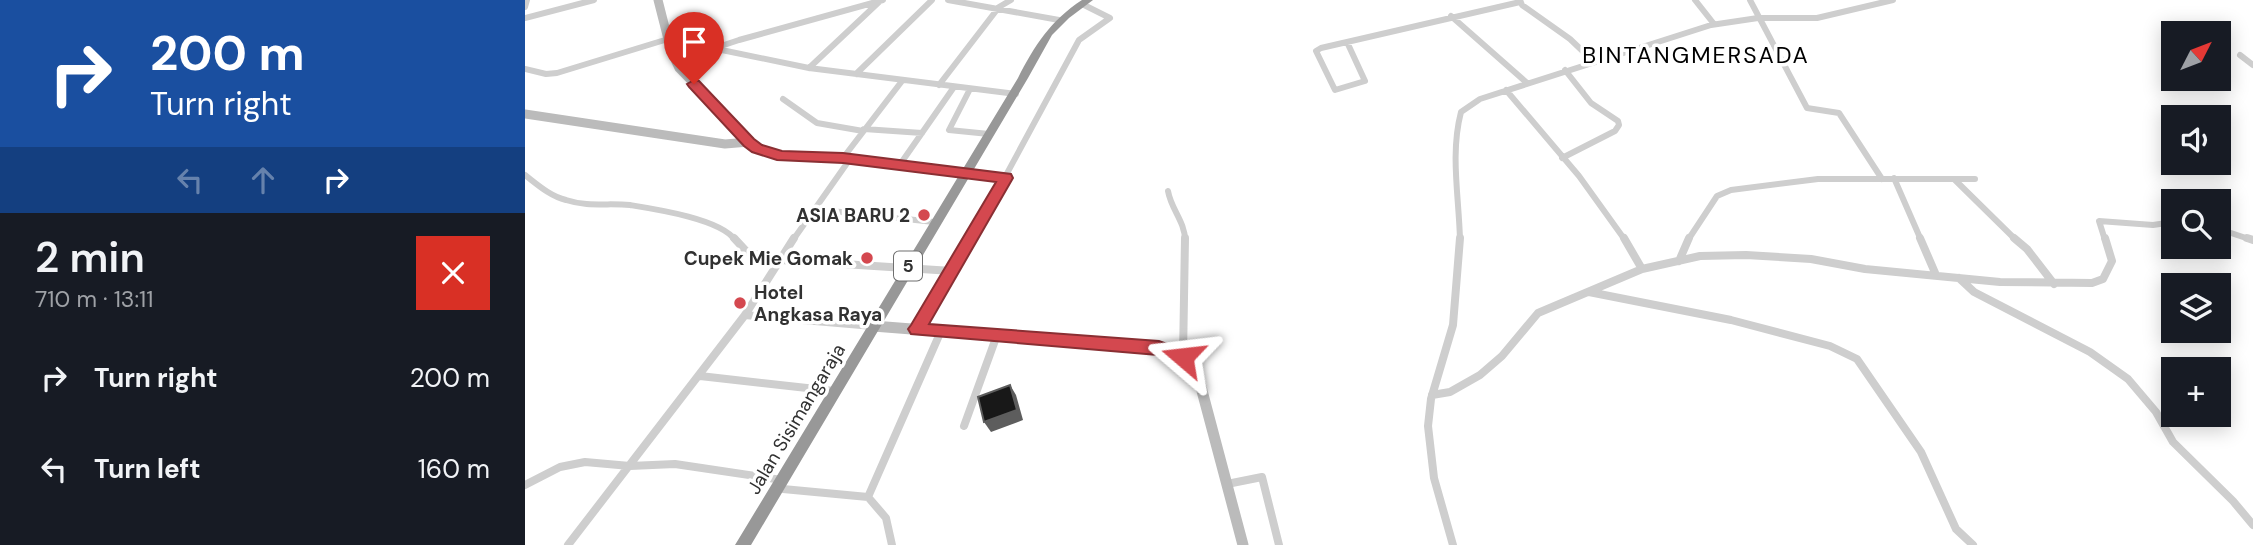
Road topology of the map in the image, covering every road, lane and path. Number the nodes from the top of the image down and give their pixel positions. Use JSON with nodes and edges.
{"nodes":[{"id":1,"x":527,"y":0,"type":"edge"},
{"id":2,"x":562,"y":0,"type":"edge"},
{"id":3,"x":594,"y":0,"type":"edge"},
{"id":4,"x":658,"y":0,"type":"edge"},
{"id":5,"x":881,"y":0,"type":"edge"},
{"id":6,"x":932,"y":0,"type":"edge"},
{"id":7,"x":948,"y":0,"type":"edge"},
{"id":8,"x":1011,"y":0,"type":"edge"},
{"id":9,"x":1695,"y":0,"type":"edge"},
{"id":10,"x":1749,"y":0,"type":"edge"},
{"id":11,"x":1893,"y":0,"type":"edge"},
{"id":12,"x":1520,"y":1,"type":"edge"},
{"id":13,"x":1086,"y":2,"type":"edge"},
{"id":14,"x":525,"y":7,"type":"edge"},
{"id":15,"x":563,"y":8,"type":"junction"},
{"id":16,"x":999,"y":8,"type":"junction"},
{"id":17,"x":1451,"y":16,"type":"junction"},
{"id":18,"x":525,"y":18,"type":"edge"},
{"id":19,"x":1758,"y":18,"type":"junction"},
{"id":20,"x":1059,"y":20,"type":"junction"},
{"id":21,"x":1714,"y":24,"type":"junction"},
{"id":22,"x":668,"y":39,"type":"junction"},
{"id":23,"x":739,"y":40,"type":"junction"},
{"id":24,"x":1347,"y":42,"type":"junction"},
{"id":25,"x":712,"y":48,"type":"junction"},
{"id":26,"x":731,"y":51,"type":"junction"},
{"id":27,"x":2240,"y":55,"type":"dead end"},
{"id":28,"x":675,"y":61,"type":"junction"},
{"id":29,"x":1594,"y":62,"type":"junction"},
{"id":30,"x":2253,"y":65,"type":"edge"},
{"id":31,"x":809,"y":68,"type":"junction"},
{"id":32,"x":525,"y":69,"type":"edge"},
{"id":33,"x":1565,"y":70,"type":"junction"},
{"id":34,"x":856,"y":74,"type":"junction"},
{"id":35,"x":902,"y":81,"type":"junction"},
{"id":36,"x":1527,"y":83,"type":"junction"},
{"id":37,"x":939,"y":85,"type":"junction"},
{"id":38,"x":954,"y":87,"type":"junction"},
{"id":39,"x":970,"y":89,"type":"junction"},
{"id":40,"x":1506,"y":90,"type":"junction"},
{"id":41,"x":1015,"y":94,"type":"junction"},
{"id":42,"x":783,"y":99,"type":"dead end"},
{"id":43,"x":525,"y":114,"type":"edge"},
{"id":44,"x":737,"y":130,"type":"junction"},
{"id":45,"x":864,"y":130,"type":"junction"},
{"id":46,"x":922,"y":134,"type":"junction"},
{"id":47,"x":989,"y":134,"type":"junction"},
{"id":48,"x":749,"y":142,"type":"junction"},
{"id":49,"x":725,"y":144,"type":"junction"},
{"id":50,"x":846,"y":158,"type":"junction"},
{"id":51,"x":1562,"y":158,"type":"junction"},
{"id":52,"x":901,"y":163,"type":"junction"},
{"id":53,"x":967,"y":172,"type":"junction"},
{"id":54,"x":525,"y":175,"type":"edge"},
{"id":55,"x":1006,"y":178,"type":"junction"},
{"id":56,"x":1894,"y":178,"type":"junction"},
{"id":57,"x":1882,"y":179,"type":"junction"},
{"id":58,"x":1975,"y":179,"type":"dead end"},
{"id":59,"x":1955,"y":180,"type":"junction"},
{"id":60,"x":1168,"y":191,"type":"dead end"},
{"id":61,"x":813,"y":209,"type":"junction"},
{"id":62,"x":934,"y":222,"type":"junction"},
{"id":63,"x":2161,"y":224,"type":"edge"},
{"id":64,"x":2231,"y":233,"type":"edge"},
{"id":65,"x":2253,"y":240,"type":"edge"},
{"id":66,"x":781,"y":260,"type":"junction"},
{"id":67,"x":1679,"y":261,"type":"junction"},
{"id":68,"x":908,"y":269,"type":"junction"},
{"id":69,"x":1642,"y":269,"type":"junction"},
{"id":70,"x":952,"y":271,"type":"junction"},
{"id":71,"x":1936,"y":275,"type":"junction"},
{"id":72,"x":1958,"y":278,"type":"junction"},
{"id":73,"x":2054,"y":284,"type":"junction"},
{"id":74,"x":1588,"y":291,"type":"junction"},
{"id":75,"x":745,"y":315,"type":"junction"},
{"id":76,"x":875,"y":326,"type":"junction"},
{"id":77,"x":917,"y":329,"type":"junction"},
{"id":78,"x":941,"y":331,"type":"junction"},
{"id":79,"x":997,"y":335,"type":"junction"},
{"id":80,"x":1183,"y":357,"type":"junction"},
{"id":81,"x":700,"y":376,"type":"junction"},
{"id":82,"x":834,"y":391,"type":"junction"},
{"id":83,"x":1432,"y":395,"type":"junction"},
{"id":84,"x":964,"y":426,"type":"dead end"},
{"id":85,"x":630,"y":466,"type":"junction"},
{"id":86,"x":783,"y":484,"type":"junction"},
{"id":87,"x":1227,"y":484,"type":"junction"},
{"id":88,"x":525,"y":485,"type":"edge"},
{"id":89,"x":867,"y":497,"type":"junction"},
{"id":90,"x":2253,"y":525,"type":"edge"},
{"id":91,"x":568,"y":545,"type":"edge"},
{"id":92,"x":743,"y":545,"type":"edge"},
{"id":93,"x":748,"y":545,"type":"edge"},
{"id":94,"x":892,"y":545,"type":"edge"},
{"id":95,"x":1243,"y":545,"type":"edge"},
{"id":96,"x":1279,"y":545,"type":"edge"},
{"id":97,"x":1453,"y":545,"type":"edge"},
{"id":98,"x":1973,"y":545,"type":"edge"}],
"edges":[{"from":1,"to":14,"type":"street"},
{"from":2,"to":15,"type":"street"},
{"from":3,"to":15,"type":"street"},
{"from":4,"to":22,"type":"street"},
{"from":5,"to":23,"type":"street"},
{"from":5,"to":31,"type":"street"},
{"from":6,"to":34,"type":"street"},
{"from":7,"to":16,"type":"street"},
{"from":8,"to":16,"type":"street"},
{"from":9,"to":21,"type":"street"},
{"from":10,"to":19,"type":"street"},
{"from":11,"to":19,"type":"street"},
{"from":12,"to":17,"type":"street"},
{"from":12,"to":29,"type":"street"},
{"from":13,"to":20,"type":"highway","name":"Jalan Sisimangaraja","number":"5"},
{"from":13,"to":41,"type":"highway","name":"Jalan Sisimangaraja","number":"5"},
{"from":13,"to":55,"type":"street"},
{"from":15,"to":18,"type":"street"},
{"from":16,"to":20,"type":"street"},
{"from":16,"to":37,"type":"street"},
{"from":17,"to":24,"type":"street"},
{"from":17,"to":36,"type":"street"},
{"from":19,"to":21,"type":"street"},
{"from":19,"to":57,"type":"street"},
{"from":20,"to":41,"type":"highway","name":"Jalan Sisimangaraja","number":"5"},
{"from":21,"to":29,"type":"street"},
{"from":22,"to":28,"type":"street"},
{"from":22,"to":32,"type":"street"},
{"from":23,"to":25,"type":"street"},
{"from":23,"to":26,"type":"street"},
{"from":24,"to":24,"type":"street"},
{"from":25,"to":26,"type":"street"},
{"from":25,"to":28,"type":"street"},
{"from":26,"to":31,"type":"street"},
{"from":27,"to":30,"type":"street"},
{"from":28,"to":44,"type":"street"},
{"from":29,"to":33,"type":"street"},
{"from":31,"to":34,"type":"street"},
{"from":33,"to":36,"type":"street"},
{"from":33,"to":51,"type":"street"},
{"from":34,"to":35,"type":"street"},
{"from":35,"to":37,"type":"street"},
{"from":35,"to":45,"type":"street"},
{"from":36,"to":40,"type":"street"},
{"from":37,"to":38,"type":"street"},
{"from":38,"to":39,"type":"street"},
{"from":38,"to":46,"type":"street"},
{"from":39,"to":41,"type":"street"},
{"from":39,"to":47,"type":"street"},
{"from":40,"to":51,"type":"street"},
{"from":40,"to":83,"type":"street"},
{"from":41,"to":47,"type":"highway","name":"Jalan Sisimangaraja","number":"5"},
{"from":41,"to":53,"type":"highway","name":"Jalan Sisimangaraja","number":"5"},
{"from":42,"to":45,"type":"street"},
{"from":43,"to":49,"type":"street"},
{"from":44,"to":48,"type":"street"},
{"from":44,"to":49,"type":"street"},
{"from":45,"to":46,"type":"street"},
{"from":45,"to":50,"type":"street"},
{"from":46,"to":52,"type":"street"},
{"from":47,"to":53,"type":"highway","name":"Jalan Sisimangaraja","number":"5"},
{"from":48,"to":49,"type":"street"},
{"from":48,"to":50,"type":"street"},
{"from":50,"to":52,"type":"street"},
{"from":50,"to":61,"type":"street"},
{"from":51,"to":69,"type":"street"},
{"from":52,"to":53,"type":"street"},
{"from":53,"to":55,"type":"street"},
{"from":53,"to":62,"type":"highway","name":"Jalan Sisimangaraja","number":"5"},
{"from":53,"to":68,"type":"highway","name":"Jalan Sisimangaraja","number":"5"},
{"from":54,"to":66,"type":"street"},
{"from":55,"to":70,"type":"street"},
{"from":56,"to":57,"type":"street"},
{"from":56,"to":59,"type":"street"},
{"from":56,"to":71,"type":"street"},
{"from":57,"to":67,"type":"street"},
{"from":58,"to":59,"type":"street"},
{"from":59,"to":73,"type":"street"},
{"from":60,"to":80,"type":"street"},
{"from":61,"to":62,"type":"street"},
{"from":61,"to":66,"type":"street"},
{"from":62,"to":68,"type":"highway","name":"Jalan Sisimangaraja","number":"5"},
{"from":63,"to":73,"type":"street"},
{"from":64,"to":65,"type":"street"},
{"from":66,"to":68,"type":"street"},
{"from":66,"to":75,"type":"street"},
{"from":67,"to":69,"type":"street"},
{"from":67,"to":71,"type":"street"},
{"from":68,"to":70,"type":"street"},
{"from":68,"to":76,"type":"highway","name":"Jalan Sisimangaraja","number":"5"},
{"from":69,"to":74,"type":"street"},
{"from":70,"to":77,"type":"street"},
{"from":71,"to":72,"type":"street"},
{"from":72,"to":73,"type":"street"},
{"from":72,"to":90,"type":"street"},
{"from":74,"to":83,"type":"street"},
{"from":74,"to":98,"type":"street"},
{"from":75,"to":76,"type":"street"},
{"from":75,"to":81,"type":"street"},
{"from":76,"to":77,"type":"street"},
{"from":76,"to":82,"type":"highway","name":"Jalan Sisimangaraja","number":"5"},
{"from":76,"to":86,"type":"highway","name":"Jalan Sisimangaraja","number":"5"},
{"from":77,"to":78,"type":"street"},
{"from":78,"to":79,"type":"street"},
{"from":78,"to":89,"type":"street"},
{"from":79,"to":80,"type":"street"},
{"from":79,"to":84,"type":"street"},
{"from":80,"to":87,"type":"street"},
{"from":81,"to":82,"type":"street"},
{"from":81,"to":85,"type":"street"},
{"from":82,"to":86,"type":"highway","name":"Jalan Sisimangaraja","number":"5"},
{"from":83,"to":97,"type":"street"},
{"from":85,"to":86,"type":"street"},
{"from":85,"to":88,"type":"street"},
{"from":85,"to":91,"type":"street"},
{"from":86,"to":89,"type":"street"},
{"from":86,"to":92,"type":"highway","name":"Jalan Sisimangaraja","number":"5"},
{"from":86,"to":93,"type":"highway","name":"Jalan Sisimangaraja","number":"5"},
{"from":87,"to":95,"type":"street"},
{"from":87,"to":96,"type":"street"},
{"from":89,"to":94,"type":"street"}]}
